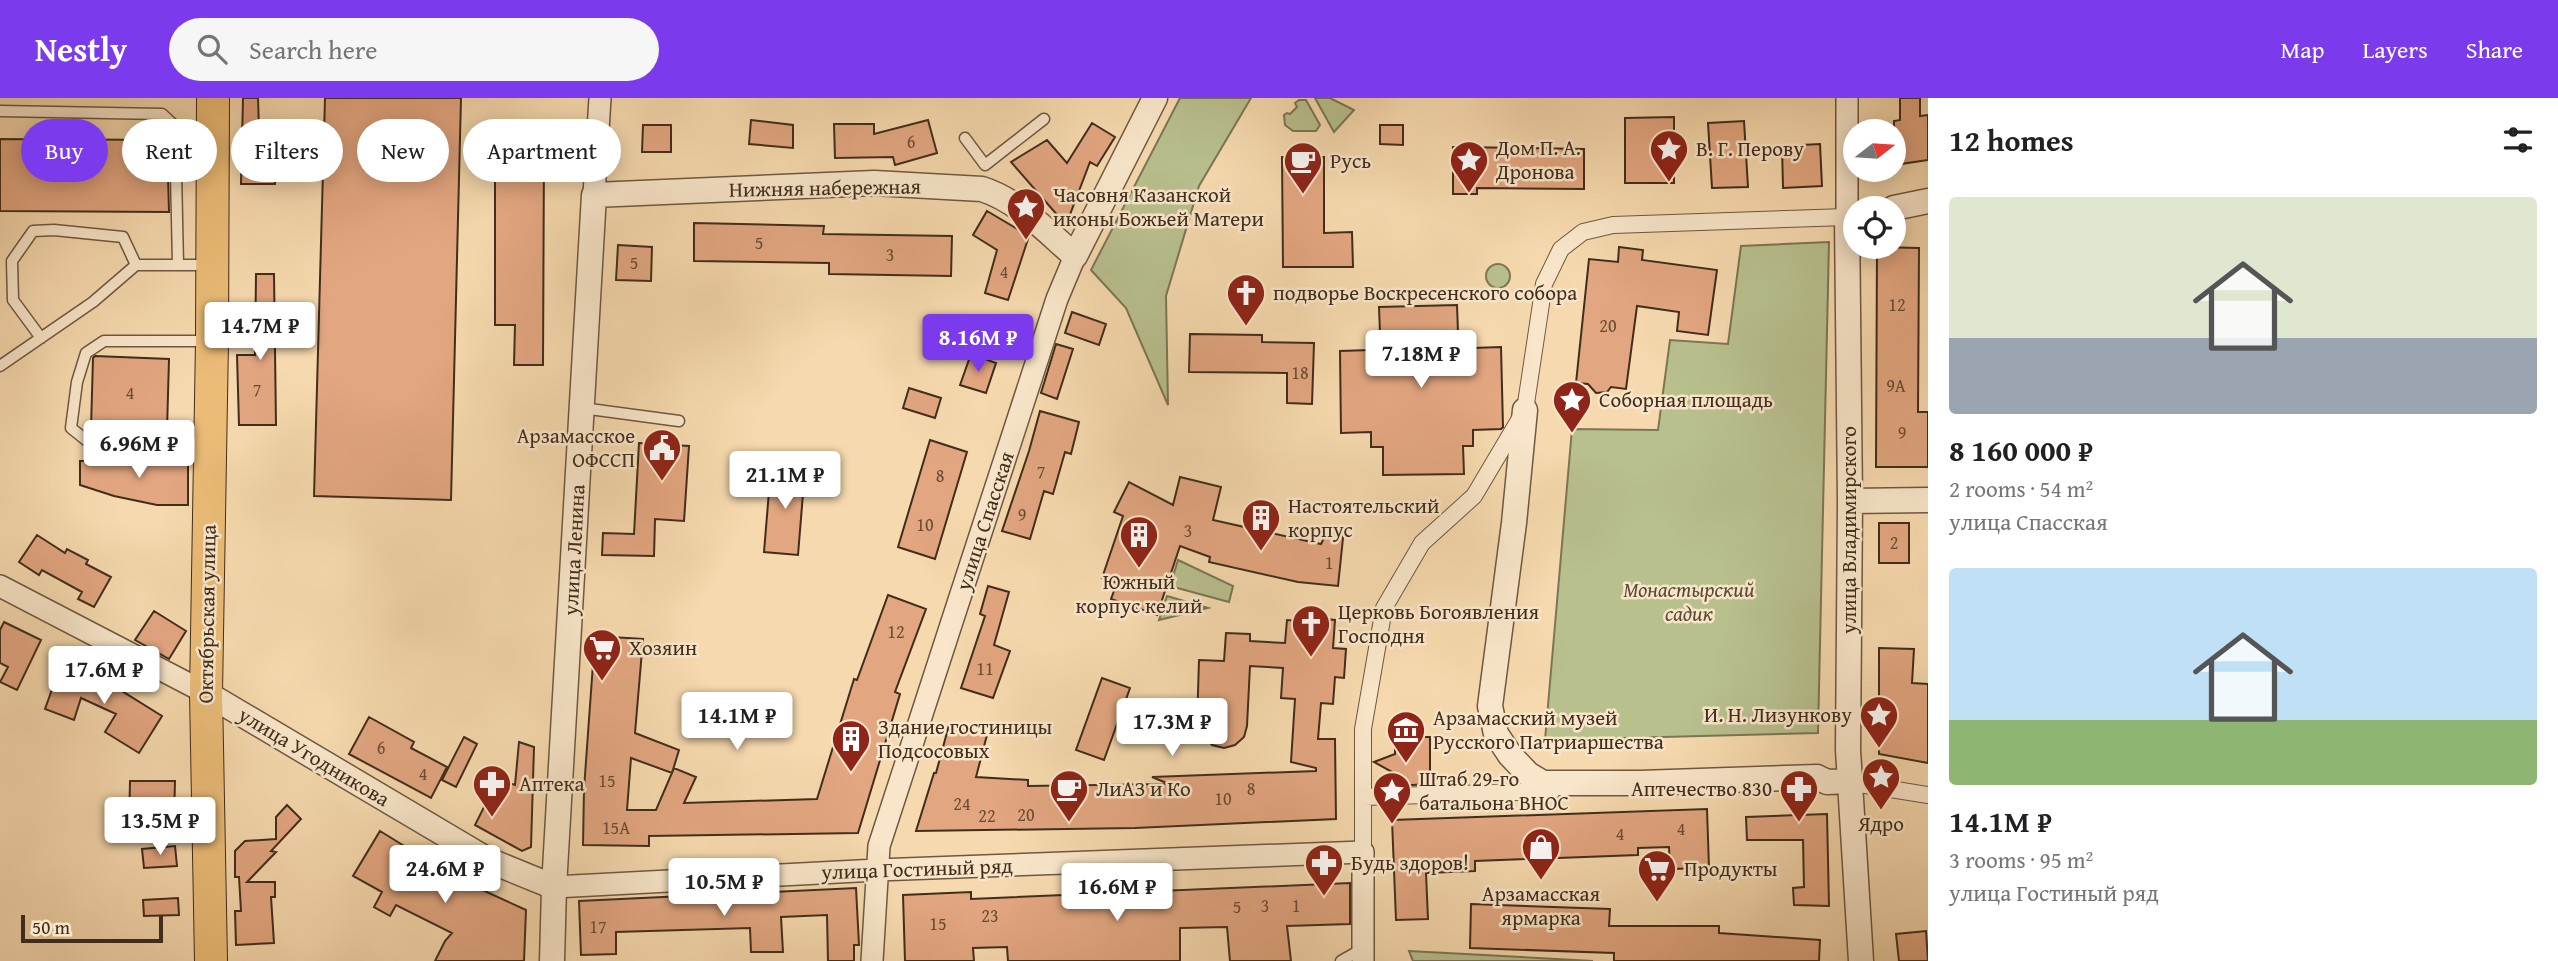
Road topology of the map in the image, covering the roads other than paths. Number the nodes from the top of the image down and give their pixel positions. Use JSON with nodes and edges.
{"nodes":[{"id":1,"x":213,"y":98,"type":"edge"},
{"id":2,"x":600,"y":98,"type":"edge"},
{"id":3,"x":1155,"y":98,"type":"edge"},
{"id":4,"x":1847,"y":98,"type":"edge"},
{"id":5,"x":0,"y":111,"type":"edge"},
{"id":6,"x":1044,"y":120,"type":"dead end"},
{"id":7,"x":965,"y":138,"type":"dead end"},
{"id":8,"x":983,"y":177,"type":"junction"},
{"id":9,"x":594,"y":195,"type":"junction"},
{"id":10,"x":1850,"y":196,"type":"edge"},
{"id":11,"x":1928,"y":201,"type":"edge"},
{"id":12,"x":1906,"y":206,"type":"edge"},
{"id":13,"x":1843,"y":216,"type":"edge"},
{"id":14,"x":1075,"y":256,"type":"junction"},
{"id":15,"x":1851,"y":259,"type":"edge"},
{"id":16,"x":136,"y":265,"type":"junction"},
{"id":17,"x":178,"y":265,"type":"junction"},
{"id":18,"x":212,"y":265,"type":"junction"},
{"id":19,"x":41,"y":338,"type":"junction"},
{"id":20,"x":212,"y":341,"type":"junction"},
{"id":21,"x":0,"y":366,"type":"edge"},
{"id":22,"x":582,"y":408,"type":"junction"},
{"id":23,"x":1525,"y":410,"type":"junction"},
{"id":24,"x":679,"y":421,"type":"dead end"},
{"id":25,"x":210,"y":444,"type":"junction"},
{"id":26,"x":1928,"y":500,"type":"edge"},
{"id":27,"x":1850,"y":501,"type":"junction"},
{"id":28,"x":0,"y":586,"type":"edge"},
{"id":29,"x":206,"y":693,"type":"junction"},
{"id":30,"x":1838,"y":781,"type":"junction"},
{"id":31,"x":1928,"y":795,"type":"edge"},
{"id":32,"x":1364,"y":797,"type":"junction"},
{"id":33,"x":1363,"y":852,"type":"junction"},
{"id":34,"x":877,"y":870,"type":"junction"},
{"id":35,"x":554,"y":887,"type":"junction"},
{"id":36,"x":1364,"y":954,"type":"edge"},
{"id":37,"x":211,"y":961,"type":"edge"},
{"id":38,"x":552,"y":961,"type":"edge"},
{"id":39,"x":872,"y":961,"type":"edge"},
{"id":40,"x":1341,"y":961,"type":"edge"},
{"id":41,"x":1861,"y":961,"type":"edge"}],
"edges":[{"from":1,"to":18,"type":"main road","name":"Октябрьская улица"},
{"from":2,"to":9,"type":"street","name":"улица Ленина"},
{"from":3,"to":14,"type":"street","name":"улица Спасская"},
{"from":4,"to":10,"type":"street","name":"улица Владимирского"},
{"from":5,"to":17,"type":"lane"},
{"from":6,"to":8,"type":"lane"},
{"from":7,"to":8,"type":"lane"},
{"from":8,"to":9,"type":"street","name":"Нижняя набережная"},
{"from":8,"to":14,"type":"street","name":"Нижняя набережная"},
{"from":9,"to":22,"type":"street","name":"улица Ленина"},
{"from":11,"to":12,"type":"street"},
{"from":13,"to":23,"type":"street"},
{"from":14,"to":34,"type":"street","name":"улица Спасская"},
{"from":15,"to":27,"type":"street","name":"улица Владимирского"},
{"from":16,"to":17,"type":"lane"},
{"from":16,"to":19,"type":"lane"},
{"from":16,"to":19,"type":"lane"},
{"from":17,"to":18,"type":"lane"},
{"from":18,"to":20,"type":"main road","name":"Октябрьская улица"},
{"from":19,"to":21,"type":"lane"},
{"from":20,"to":25,"type":"main road","name":"Октябрьская улица"},
{"from":20,"to":25,"type":"lane"},
{"from":22,"to":24,"type":"lane"},
{"from":22,"to":35,"type":"street","name":"улица Ленина"},
{"from":23,"to":30,"type":"street"},
{"from":23,"to":32,"type":"street"},
{"from":25,"to":29,"type":"main road","name":"Октябрьская улица"},
{"from":26,"to":27,"type":"street"},
{"from":27,"to":30,"type":"street","name":"улица Владимирского"},
{"from":28,"to":29,"type":"street","name":"улица Угодникова"},
{"from":29,"to":35,"type":"street","name":"улица Угодникова"},
{"from":29,"to":37,"type":"main road","name":"Октябрьская улица"},
{"from":30,"to":31,"type":"street"},
{"from":30,"to":32,"type":"street"},
{"from":30,"to":41,"type":"street","name":"улица Владимирского"},
{"from":32,"to":33,"type":"street"},
{"from":33,"to":34,"type":"street","name":"улица Гостиный ряд"},
{"from":33,"to":36,"type":"street"},
{"from":34,"to":35,"type":"street","name":"улица Гостиный ряд"},
{"from":34,"to":39,"type":"street","name":"улица Спасская"},
{"from":35,"to":38,"type":"street","name":"улица Ленина"},
{"from":36,"to":40,"type":"lane"}]}
